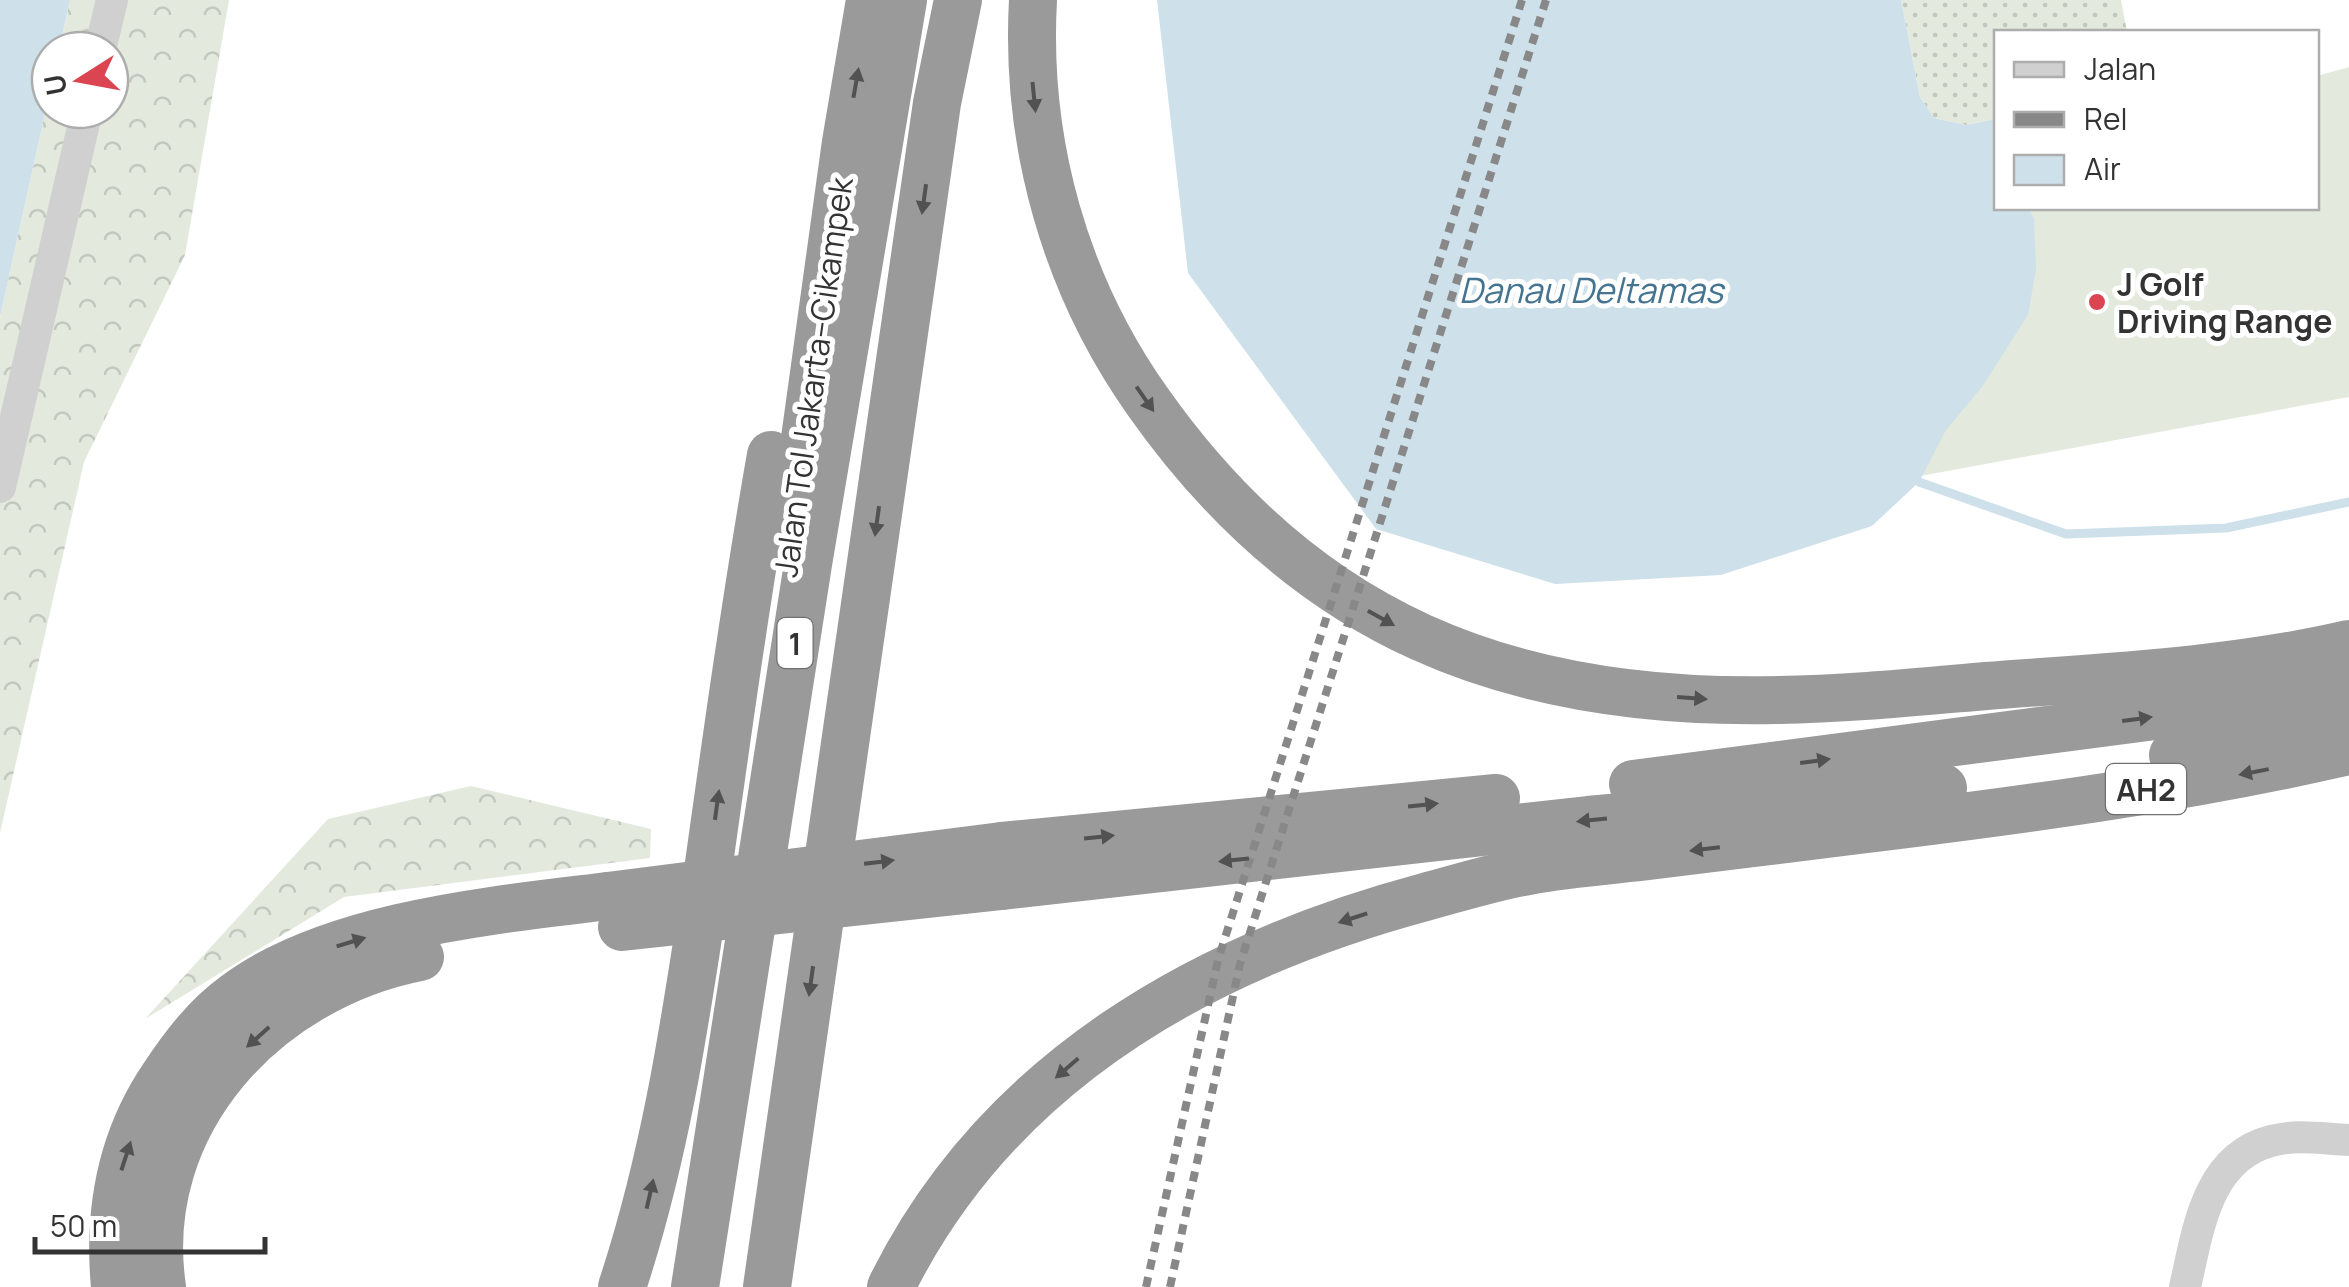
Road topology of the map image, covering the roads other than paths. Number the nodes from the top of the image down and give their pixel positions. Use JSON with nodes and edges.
{"nodes":[{"id":1,"x":112,"y":0,"type":"edge"},
{"id":2,"x":870,"y":0,"type":"edge"},
{"id":3,"x":903,"y":0,"type":"edge"},
{"id":4,"x":923,"y":0,"type":"edge"},
{"id":5,"x":958,"y":0,"type":"edge"},
{"id":6,"x":1033,"y":0,"type":"edge"},
{"id":7,"x":105,"y":30,"type":"edge"},
{"id":8,"x":82,"y":130,"type":"edge"},
{"id":9,"x":846,"y":142,"type":"junction"},
{"id":10,"x":0,"y":487,"type":"edge"},
{"id":11,"x":2349,"y":644,"type":"edge"},
{"id":12,"x":2349,"y":675,"type":"edge"},
{"id":13,"x":2349,"y":717,"type":"edge"},
{"id":14,"x":2349,"y":751,"type":"edge"},
{"id":15,"x":1937,"y":805,"type":"junction"},
{"id":16,"x":1002,"y":866,"type":"junction"},
{"id":17,"x":610,"y":912,"type":"junction"},
{"id":18,"x":2349,"y":1140,"type":"edge"},
{"id":19,"x":116,"y":1287,"type":"edge"},
{"id":20,"x":162,"y":1287,"type":"edge"},
{"id":21,"x":622,"y":1287,"type":"edge"},
{"id":22,"x":674,"y":1287,"type":"edge"},
{"id":23,"x":695,"y":1287,"type":"edge"},
{"id":24,"x":722,"y":1287,"type":"edge"},
{"id":25,"x":767,"y":1287,"type":"edge"},
{"id":26,"x":891,"y":1287,"type":"edge"},
{"id":27,"x":2185,"y":1287,"type":"edge"}],
"edges":[{"from":1,"to":7,"type":"street"},
{"from":9,"to":2,"type":"highway","name":"Jalan Tol Jakarta–Cikampek","number":"1","one_way":true},
{"from":3,"to":23,"type":"highway","number":"1","bridge":true},
{"from":4,"to":24,"type":"highway","number":"1","bridge":true},
{"from":5,"to":25,"type":"highway","number":"1","one_way":true},
{"from":6,"to":11,"type":"highway","one_way":true},
{"from":8,"to":10,"type":"street"},
{"from":21,"to":9,"type":"highway","one_way":true},
{"from":9,"to":22,"type":"highway","name":"Jalan Tol Jakarta–Cikampek","number":"1"},
{"from":16,"to":12,"type":"highway","one_way":true},
{"from":13,"to":15,"type":"highway","number":"AH2"},
{"from":14,"to":15,"type":"highway","number":"AH2","one_way":true},
{"from":15,"to":16,"type":"highway","one_way":true},
{"from":15,"to":26,"type":"highway","one_way":true},
{"from":16,"to":17,"type":"highway","bridge":true},
{"from":19,"to":17,"type":"highway","one_way":true},
{"from":17,"to":20,"type":"highway","one_way":true},
{"from":18,"to":27,"type":"street"}]}
